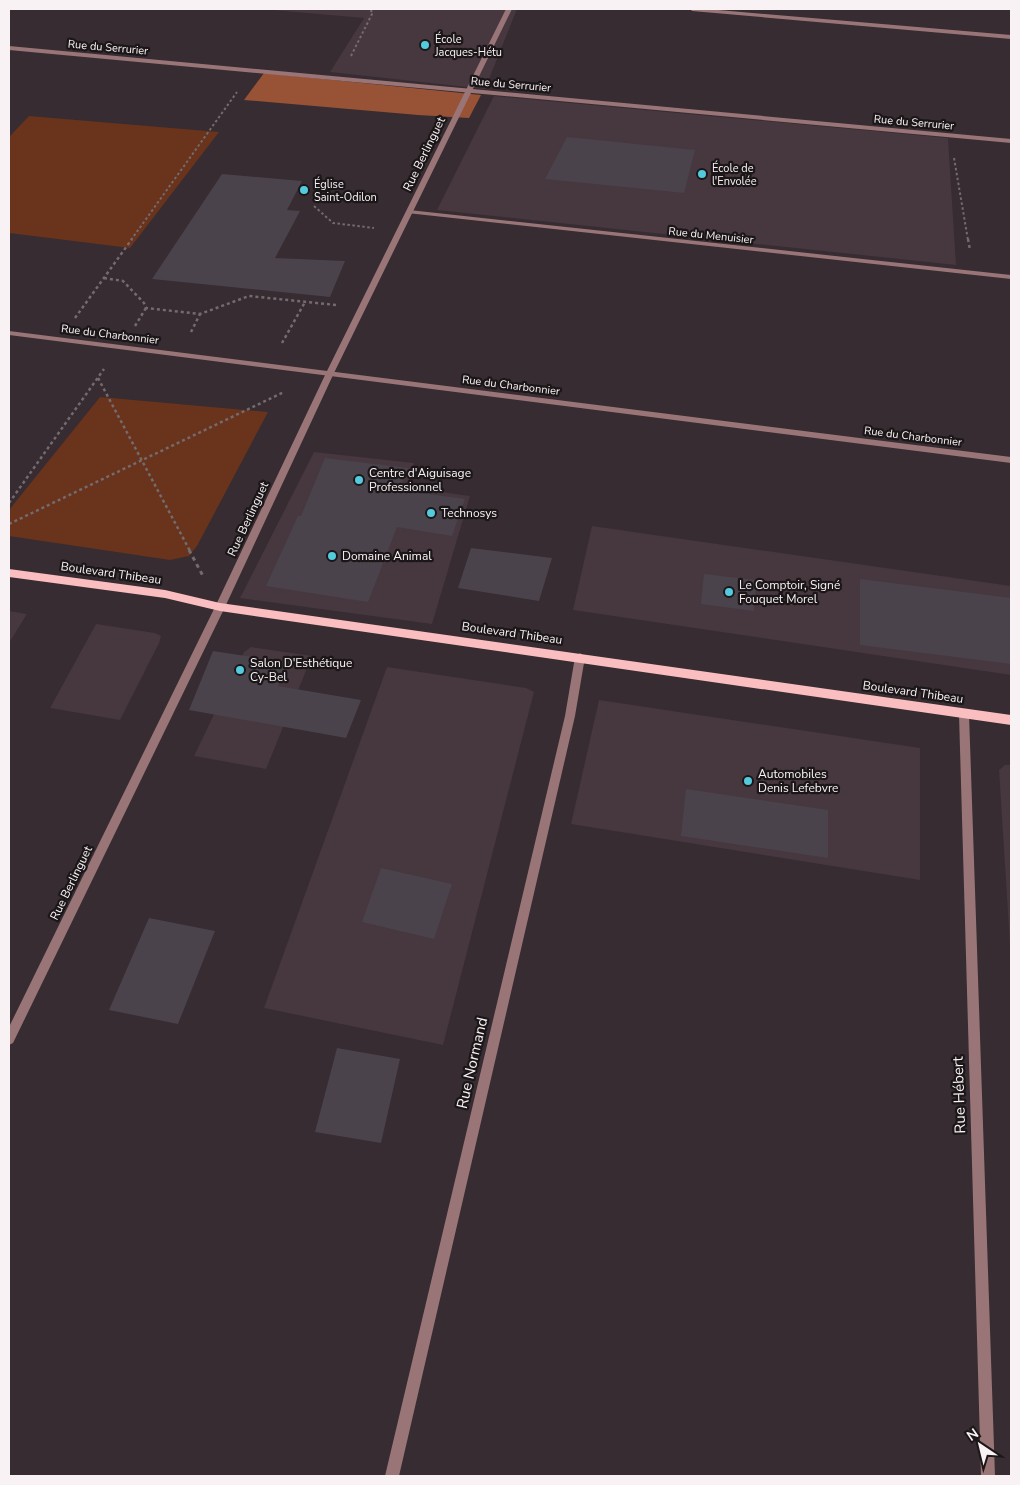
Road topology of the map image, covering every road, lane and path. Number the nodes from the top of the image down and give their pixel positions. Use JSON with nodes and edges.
{"nodes":[{"id":1,"x":368,"y":9,"type":"edge"},
{"id":2,"x":509,"y":9,"type":"edge"},
{"id":3,"x":692,"y":9,"type":"edge"},
{"id":4,"x":1011,"y":37,"type":"edge"},
{"id":5,"x":9,"y":48,"type":"edge"},
{"id":6,"x":340,"y":78,"type":"junction"},
{"id":7,"x":241,"y":86,"type":"dead end"},
{"id":8,"x":469,"y":91,"type":"junction"},
{"id":9,"x":951,"y":135,"type":"junction"},
{"id":10,"x":1011,"y":141,"type":"edge"},
{"id":11,"x":314,"y":206,"type":"dead end"},
{"id":12,"x":409,"y":212,"type":"junction"},
{"id":13,"x":373,"y":228,"type":"dead end"},
{"id":14,"x":974,"y":273,"type":"junction"},
{"id":15,"x":1011,"y":277,"type":"edge"},
{"id":16,"x":104,"y":278,"type":"junction"},
{"id":17,"x":304,"y":302,"type":"junction"},
{"id":18,"x":334,"y":305,"type":"dead end"},
{"id":19,"x":146,"y":308,"type":"junction"},
{"id":20,"x":200,"y":314,"type":"junction"},
{"id":21,"x":138,"y":322,"type":"dead end"},
{"id":22,"x":193,"y":328,"type":"dead end"},
{"id":23,"x":9,"y":333,"type":"edge"},
{"id":24,"x":60,"y":339,"type":"junction"},
{"id":25,"x":120,"y":347,"type":"junction"},
{"id":26,"x":270,"y":366,"type":"junction"},
{"id":27,"x":330,"y":373,"type":"junction"},
{"id":28,"x":98,"y":378,"type":"junction"},
{"id":29,"x":286,"y":392,"type":"dead end"},
{"id":30,"x":1011,"y":460,"type":"edge"},
{"id":31,"x":141,"y":461,"type":"junction"},
{"id":32,"x":9,"y":503,"type":"edge"},
{"id":33,"x":9,"y":524,"type":"edge"},
{"id":34,"x":189,"y":551,"type":"dead end"},
{"id":35,"x":9,"y":572,"type":"edge"},
{"id":36,"x":220,"y":607,"type":"junction"},
{"id":37,"x":580,"y":657,"type":"junction"},
{"id":38,"x":964,"y":714,"type":"junction"},
{"id":39,"x":1011,"y":720,"type":"edge"},
{"id":40,"x":9,"y":1039,"type":"edge"},
{"id":41,"x":392,"y":1476,"type":"edge"},
{"id":42,"x":988,"y":1476,"type":"edge"}],
"edges":[{"from":1,"to":6,"type":"path"},
{"from":2,"to":8,"type":"street","name":"Rue Berlinguet"},
{"from":3,"to":4,"type":"street"},
{"from":5,"to":6,"type":"street","name":"Rue du Serrurier"},
{"from":6,"to":8,"type":"street","name":"Rue du Serrurier"},
{"from":7,"to":16,"type":"path"},
{"from":8,"to":9,"type":"street","name":"Rue du Serrurier"},
{"from":8,"to":12,"type":"street","name":"Rue Berlinguet"},
{"from":9,"to":10,"type":"street","name":"Rue du Serrurier"},
{"from":9,"to":14,"type":"path"},
{"from":11,"to":13,"type":"path"},
{"from":12,"to":14,"type":"street","name":"Rue du Menuisier"},
{"from":12,"to":27,"type":"street","name":"Rue Berlinguet"},
{"from":14,"to":15,"type":"street","name":"Rue du Menuisier"},
{"from":16,"to":19,"type":"path"},
{"from":16,"to":24,"type":"path"},
{"from":17,"to":18,"type":"path"},
{"from":17,"to":20,"type":"path"},
{"from":17,"to":26,"type":"path"},
{"from":19,"to":20,"type":"path"},
{"from":19,"to":21,"type":"path"},
{"from":20,"to":22,"type":"path"},
{"from":23,"to":24,"type":"street","name":"Rue du Charbonnier"},
{"from":24,"to":25,"type":"street","name":"Rue du Charbonnier"},
{"from":25,"to":26,"type":"street","name":"Rue du Charbonnier"},
{"from":25,"to":28,"type":"path"},
{"from":26,"to":27,"type":"street","name":"Rue du Charbonnier"},
{"from":27,"to":30,"type":"street","name":"Rue du Charbonnier"},
{"from":27,"to":36,"type":"street","name":"Rue Berlinguet"},
{"from":28,"to":31,"type":"path"},
{"from":28,"to":32,"type":"path"},
{"from":29,"to":31,"type":"path"},
{"from":31,"to":33,"type":"path"},
{"from":31,"to":34,"type":"path"},
{"from":35,"to":36,"type":"main road","name":"Boulevard Thibeau"},
{"from":36,"to":37,"type":"main road","name":"Boulevard Thibeau"},
{"from":36,"to":40,"type":"street","name":"Rue Berlinguet"},
{"from":37,"to":38,"type":"main road","name":"Boulevard Thibeau"},
{"from":37,"to":41,"type":"street","name":"Rue Normand"},
{"from":38,"to":39,"type":"main road","name":"Boulevard Thibeau"},
{"from":38,"to":42,"type":"street","name":"Rue Hébert"}]}
